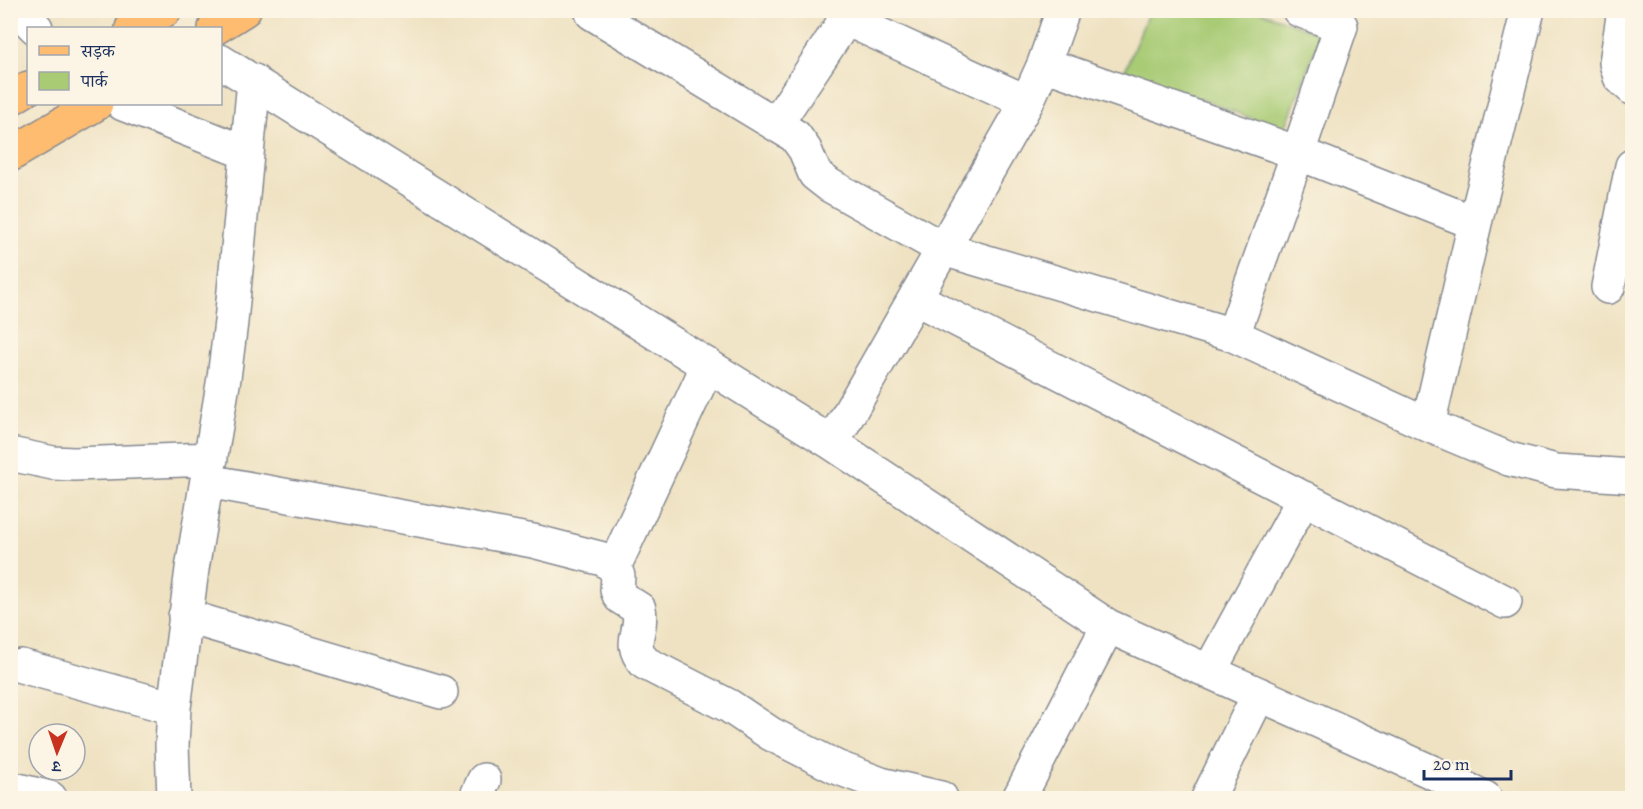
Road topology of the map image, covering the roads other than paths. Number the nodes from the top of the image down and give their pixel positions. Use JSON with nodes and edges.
{"nodes":[{"id":1,"x":18,"y":10,"type":"edge"},
{"id":2,"x":244,"y":10,"type":"edge"},
{"id":3,"x":1063,"y":10,"type":"edge"},
{"id":4,"x":1299,"y":10,"type":"edge"},
{"id":5,"x":1528,"y":10,"type":"edge"},
{"id":6,"x":1624,"y":10,"type":"edge"},
{"id":7,"x":592,"y":13,"type":"dead end"},
{"id":8,"x":843,"y":15,"type":"edge"},
{"id":9,"x":1344,"y":18,"type":"edge"},
{"id":10,"x":35,"y":27,"type":"edge"},
{"id":11,"x":217,"y":27,"type":"edge"},
{"id":12,"x":222,"y":62,"type":"edge"},
{"id":13,"x":1044,"y":64,"type":"junction"},
{"id":14,"x":254,"y":81,"type":"junction"},
{"id":15,"x":1632,"y":88,"type":"edge"},
{"id":16,"x":27,"y":89,"type":"edge"},
{"id":17,"x":10,"y":99,"type":"edge"},
{"id":18,"x":1027,"y":102,"type":"junction"},
{"id":19,"x":94,"y":105,"type":"edge"},
{"id":20,"x":126,"y":105,"type":"edge"},
{"id":21,"x":776,"y":124,"type":"junction"},
{"id":22,"x":247,"y":153,"type":"junction"},
{"id":23,"x":1298,"y":153,"type":"junction"},
{"id":24,"x":10,"y":155,"type":"edge"},
{"id":25,"x":1632,"y":166,"type":"edge"},
{"id":26,"x":1475,"y":223,"type":"junction"},
{"id":27,"x":943,"y":249,"type":"junction"},
{"id":28,"x":1608,"y":287,"type":"dead end"},
{"id":29,"x":915,"y":298,"type":"junction"},
{"id":30,"x":1233,"y":335,"type":"junction"},
{"id":31,"x":708,"y":365,"type":"junction"},
{"id":32,"x":1428,"y":425,"type":"junction"},
{"id":33,"x":832,"y":443,"type":"junction"},
{"id":34,"x":10,"y":454,"type":"edge"},
{"id":35,"x":209,"y":470,"type":"junction"},
{"id":36,"x":1632,"y":476,"type":"edge"},
{"id":37,"x":1304,"y":498,"type":"junction"},
{"id":38,"x":614,"y":567,"type":"junction"},
{"id":39,"x":1505,"y":602,"type":"dead end"},
{"id":40,"x":185,"y":616,"type":"junction"},
{"id":41,"x":1108,"y":626,"type":"junction"},
{"id":42,"x":21,"y":666,"type":"dead end"},
{"id":43,"x":1209,"y":672,"type":"junction"},
{"id":44,"x":441,"y":692,"type":"dead end"},
{"id":45,"x":1259,"y":694,"type":"junction"},
{"id":46,"x":174,"y":708,"type":"junction"},
{"id":47,"x":1432,"y":786,"type":"edge"},
{"id":48,"x":10,"y":788,"type":"edge"},
{"id":49,"x":50,"y":798,"type":"edge"},
{"id":50,"x":174,"y":798,"type":"edge"},
{"id":51,"x":941,"y":798,"type":"edge"},
{"id":52,"x":1019,"y":798,"type":"edge"},
{"id":53,"x":1208,"y":798,"type":"edge"},
{"id":54,"x":1485,"y":798,"type":"edge"}],
"edges":[{"from":1,"to":10,"type":"street"},
{"from":2,"to":11,"type":"main road"},
{"from":3,"to":13,"type":"street"},
{"from":4,"to":9,"type":"street"},
{"from":5,"to":26,"type":"street"},
{"from":6,"to":15,"type":"street"},
{"from":7,"to":21,"type":"street"},
{"from":8,"to":18,"type":"street"},
{"from":8,"to":21,"type":"street"},
{"from":9,"to":23,"type":"street"},
{"from":12,"to":14,"type":"street"},
{"from":13,"to":18,"type":"street"},
{"from":13,"to":23,"type":"street"},
{"from":14,"to":22,"type":"street"},
{"from":14,"to":31,"type":"street"},
{"from":16,"to":17,"type":"main road"},
{"from":18,"to":27,"type":"street"},
{"from":19,"to":24,"type":"main road"},
{"from":20,"to":22,"type":"street"},
{"from":21,"to":27,"type":"street"},
{"from":22,"to":35,"type":"street"},
{"from":23,"to":26,"type":"street"},
{"from":23,"to":30,"type":"street"},
{"from":25,"to":28,"type":"street"},
{"from":26,"to":32,"type":"street"},
{"from":27,"to":29,"type":"street"},
{"from":27,"to":30,"type":"street"},
{"from":29,"to":33,"type":"street"},
{"from":29,"to":37,"type":"street"},
{"from":30,"to":32,"type":"street"},
{"from":31,"to":33,"type":"street"},
{"from":31,"to":38,"type":"street"},
{"from":32,"to":36,"type":"street"},
{"from":33,"to":41,"type":"street"},
{"from":34,"to":35,"type":"street"},
{"from":35,"to":38,"type":"street"},
{"from":35,"to":40,"type":"street"},
{"from":37,"to":39,"type":"street"},
{"from":37,"to":43,"type":"street"},
{"from":38,"to":51,"type":"street"},
{"from":40,"to":44,"type":"street"},
{"from":40,"to":46,"type":"street"},
{"from":41,"to":43,"type":"street"},
{"from":41,"to":52,"type":"street"},
{"from":42,"to":46,"type":"street"},
{"from":43,"to":45,"type":"street"},
{"from":45,"to":47,"type":"street"},
{"from":45,"to":53,"type":"street"},
{"from":46,"to":50,"type":"street"},
{"from":47,"to":54,"type":"street"},
{"from":48,"to":49,"type":"street"}]}
